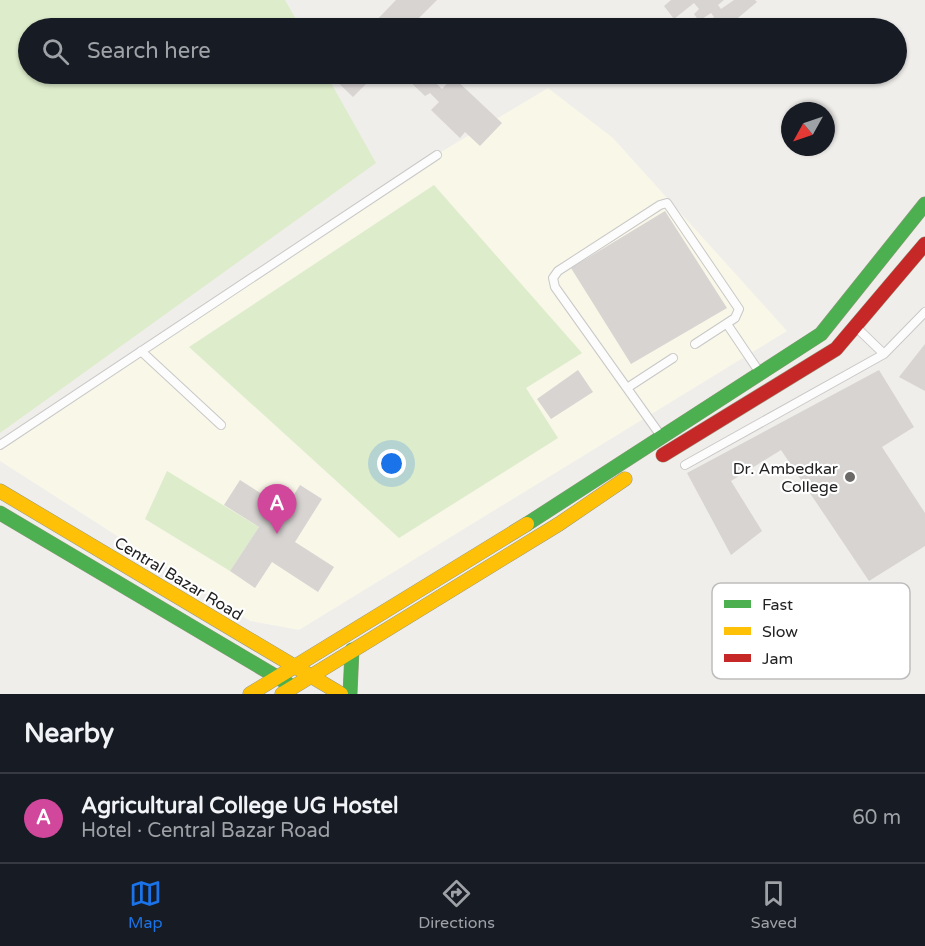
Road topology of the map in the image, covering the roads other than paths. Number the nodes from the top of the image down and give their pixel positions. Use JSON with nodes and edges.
{"nodes":[{"id":1,"x":437,"y":155,"type":"dead end"},
{"id":2,"x":925,"y":204,"type":"edge"},
{"id":3,"x":925,"y":244,"type":"edge"},
{"id":4,"x":925,"y":312,"type":"edge"},
{"id":5,"x":727,"y":324,"type":"junction"},
{"id":6,"x":855,"y":326,"type":"junction"},
{"id":7,"x":695,"y":344,"type":"dead end"},
{"id":8,"x":141,"y":351,"type":"junction"},
{"id":9,"x":884,"y":354,"type":"junction"},
{"id":10,"x":673,"y":358,"type":"dead end"},
{"id":11,"x":760,"y":374,"type":"junction"},
{"id":12,"x":627,"y":388,"type":"junction"},
{"id":13,"x":221,"y":425,"type":"dead end"},
{"id":14,"x":662,"y":437,"type":"junction"},
{"id":15,"x":0,"y":445,"type":"edge"},
{"id":16,"x":685,"y":465,"type":"dead end"},
{"id":17,"x":0,"y":491,"type":"edge"},
{"id":18,"x":0,"y":513,"type":"edge"},
{"id":19,"x":352,"y":650,"type":"junction"},
{"id":20,"x":293,"y":666,"type":"junction"},
{"id":21,"x":311,"y":675,"type":"junction"},
{"id":22,"x":276,"y":676,"type":"junction"},
{"id":23,"x":293,"y":692,"type":"edge"},
{"id":24,"x":250,"y":694,"type":"edge"},
{"id":25,"x":341,"y":694,"type":"edge"},
{"id":26,"x":350,"y":694,"type":"edge"}],
"edges":[{"from":1,"to":8,"type":"lane"},
{"from":2,"to":11,"type":"main road"},
{"from":3,"to":6,"type":"main road"},
{"from":4,"to":9,"type":"lane"},
{"from":5,"to":7,"type":"lane"},
{"from":5,"to":11,"type":"lane"},
{"from":5,"to":12,"type":"lane"},
{"from":6,"to":9,"type":"lane"},
{"from":6,"to":19,"type":"main road"},
{"from":8,"to":13,"type":"lane"},
{"from":8,"to":15,"type":"lane"},
{"from":9,"to":16,"type":"lane"},
{"from":10,"to":12,"type":"lane"},
{"from":11,"to":14,"type":"main road"},
{"from":12,"to":14,"type":"lane"},
{"from":14,"to":20,"type":"main road"},
{"from":17,"to":20,"type":"main road","name":"Central Bazar Road"},
{"from":18,"to":22,"type":"main road"},
{"from":19,"to":21,"type":"main road"},
{"from":19,"to":26,"type":"main road"},
{"from":20,"to":21,"type":"main road","name":"Central Bazar Road"},
{"from":20,"to":22,"type":"main road"},
{"from":21,"to":23,"type":"main road"},
{"from":21,"to":25,"type":"main road","name":"Central Bazar Road"},
{"from":22,"to":23,"type":"main road"},
{"from":22,"to":24,"type":"main road"}]}
